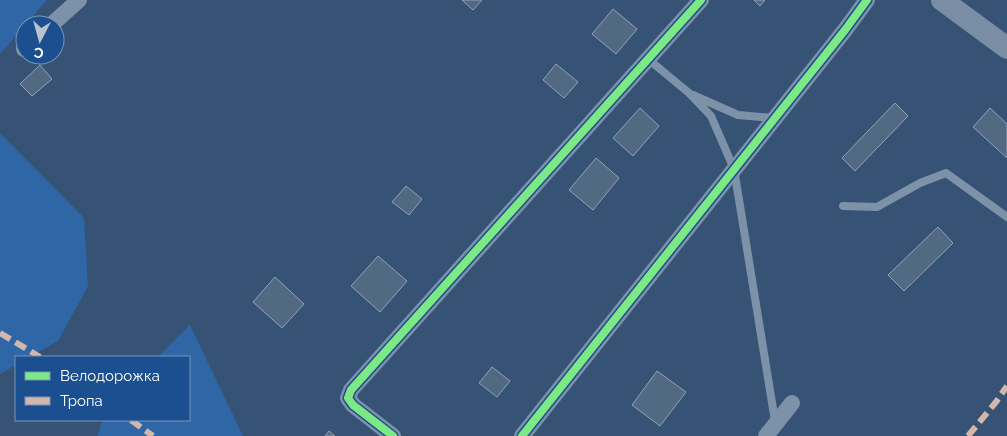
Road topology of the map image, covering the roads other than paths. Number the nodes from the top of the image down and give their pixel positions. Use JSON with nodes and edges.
{"nodes":[{"id":1,"x":79,"y":0,"type":"edge"},
{"id":2,"x":701,"y":0,"type":"edge"},
{"id":3,"x":867,"y":0,"type":"edge"},
{"id":4,"x":942,"y":0,"type":"edge"},
{"id":5,"x":62,"y":15,"type":"edge"},
{"id":6,"x":1007,"y":48,"type":"edge"},
{"id":7,"x":648,"y":59,"type":"junction"},
{"id":8,"x":689,"y":93,"type":"junction"},
{"id":9,"x":774,"y":118,"type":"junction"},
{"id":10,"x":734,"y":169,"type":"junction"},
{"id":11,"x":842,"y":206,"type":"dead end"},
{"id":12,"x":1007,"y":218,"type":"edge"},
{"id":13,"x":792,"y":403,"type":"dead end"},
{"id":14,"x":771,"y":430,"type":"edge"},
{"id":15,"x":393,"y":436,"type":"edge"},
{"id":16,"x":522,"y":436,"type":"edge"}],
"edges":[{"from":1,"to":5,"type":"street"},
{"from":2,"to":7,"type":"street"},
{"from":3,"to":9,"type":"street"},
{"from":4,"to":6,"type":"main road"},
{"from":7,"to":8,"type":"lane"},
{"from":7,"to":15,"type":"street"},
{"from":8,"to":9,"type":"lane"},
{"from":8,"to":10,"type":"lane"},
{"from":9,"to":10,"type":"street"},
{"from":10,"to":14,"type":"lane"},
{"from":10,"to":16,"type":"street"},
{"from":11,"to":12,"type":"lane"},
{"from":13,"to":14,"type":"street"}]}
